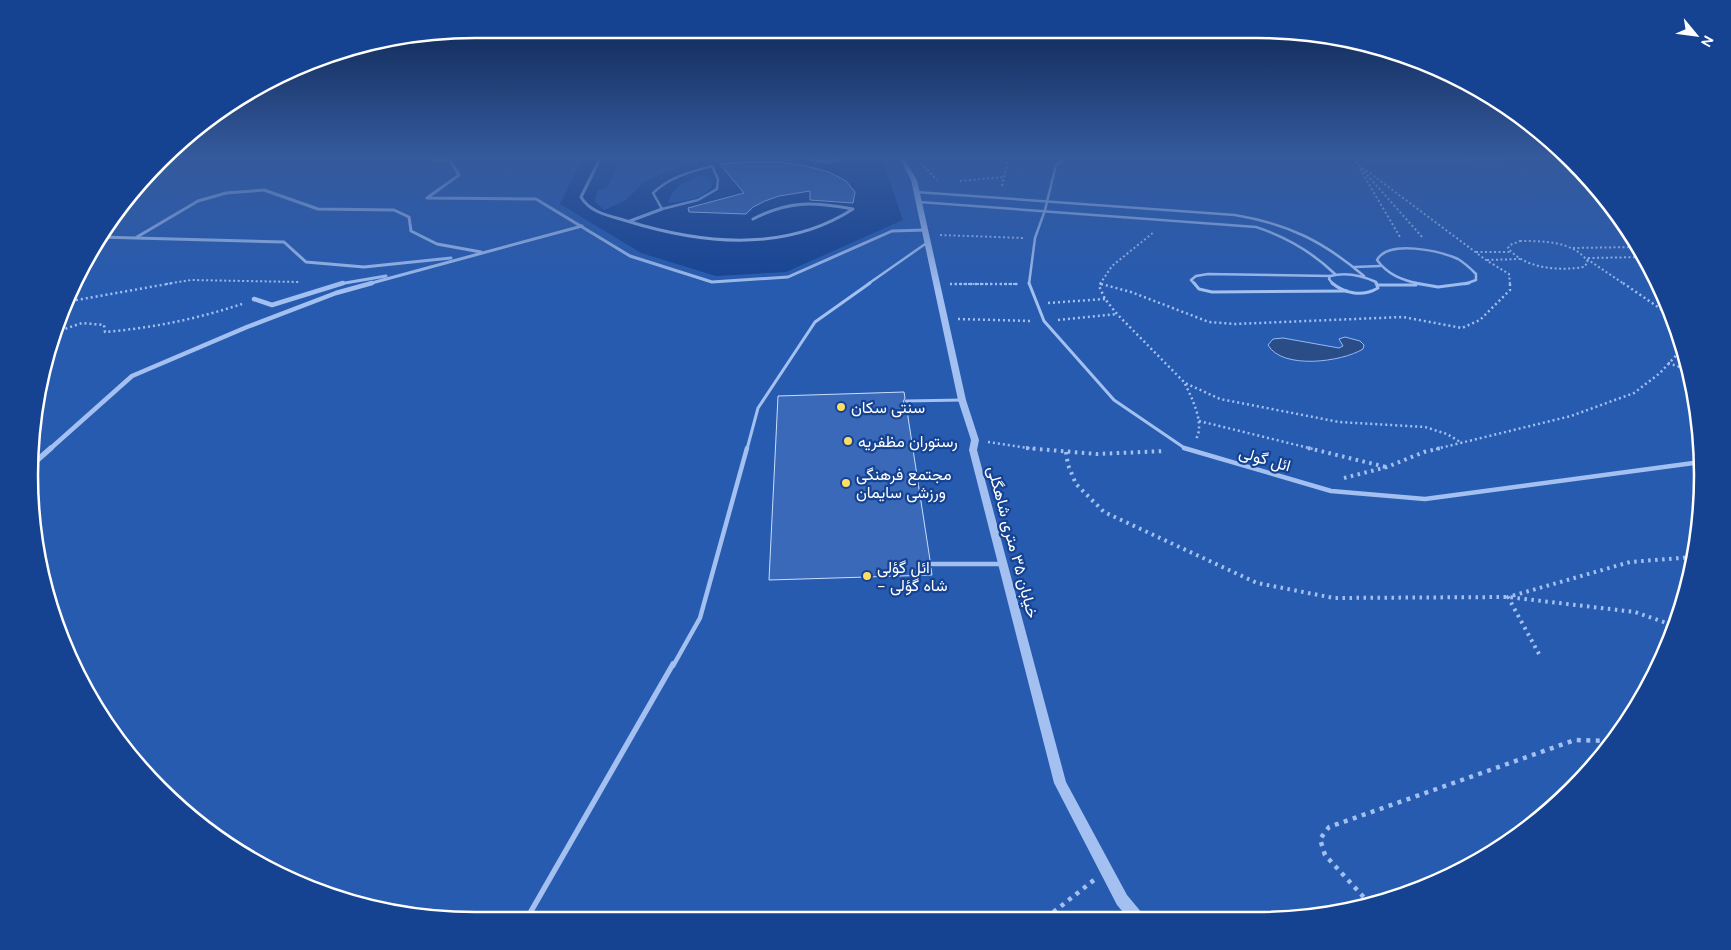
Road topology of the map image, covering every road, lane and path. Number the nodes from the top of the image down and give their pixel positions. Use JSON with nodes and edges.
{"nodes":[{"id":1,"x":194,"y":203,"type":"edge"},
{"id":2,"x":302,"y":203,"type":"edge"},
{"id":3,"x":543,"y":203,"type":"edge"},
{"id":4,"x":583,"y":203,"type":"edge"},
{"id":5,"x":658,"y":203,"type":"edge"},
{"id":6,"x":684,"y":203,"type":"edge"},
{"id":7,"x":789,"y":203,"type":"edge"},
{"id":8,"x":821,"y":203,"type":"edge"},
{"id":9,"x":919,"y":203,"type":"edge"},
{"id":10,"x":980,"y":203,"type":"edge"},
{"id":11,"x":1047,"y":203,"type":"edge"},
{"id":12,"x":1087,"y":203,"type":"edge"},
{"id":13,"x":1380,"y":203,"type":"edge"},
{"id":14,"x":1392,"y":203,"type":"edge"},
{"id":15,"x":662,"y":210,"type":"junction"},
{"id":16,"x":1045,"y":210,"type":"junction"},
{"id":17,"x":753,"y":219,"type":"dead end"},
{"id":18,"x":1168,"y":220,"type":"junction"},
{"id":19,"x":628,"y":222,"type":"junction"},
{"id":20,"x":582,"y":226,"type":"junction"},
{"id":21,"x":927,"y":236,"type":"junction"},
{"id":22,"x":108,"y":237,"type":"edge"},
{"id":23,"x":137,"y":238,"type":"junction"},
{"id":24,"x":1035,"y":238,"type":"junction"},
{"id":25,"x":1629,"y":247,"type":"edge"},
{"id":26,"x":1407,"y":248,"type":"junction"},
{"id":27,"x":1571,"y":248,"type":"junction"},
{"id":28,"x":1436,"y":252,"type":"junction"},
{"id":29,"x":1469,"y":252,"type":"dead end"},
{"id":30,"x":1510,"y":252,"type":"junction"},
{"id":31,"x":484,"y":253,"type":"junction"},
{"id":32,"x":1587,"y":258,"type":"junction"},
{"id":33,"x":1636,"y":258,"type":"edge"},
{"id":34,"x":1522,"y":259,"type":"junction"},
{"id":35,"x":1461,"y":261,"type":"junction"},
{"id":36,"x":1380,"y":266,"type":"junction"},
{"id":37,"x":1354,"y":267,"type":"junction"},
{"id":38,"x":428,"y":268,"type":"junction"},
{"id":39,"x":1335,"y":274,"type":"junction"},
{"id":40,"x":1330,"y":276,"type":"junction"},
{"id":41,"x":1364,"y":276,"type":"junction"},
{"id":42,"x":307,"y":282,"type":"dead end"},
{"id":43,"x":937,"y":284,"type":"junction"},
{"id":44,"x":1029,"y":284,"type":"junction"},
{"id":45,"x":1378,"y":285,"type":"junction"},
{"id":46,"x":1425,"y":285,"type":"junction"},
{"id":47,"x":1347,"y":291,"type":"junction"},
{"id":48,"x":254,"y":299,"type":"joint"},
{"id":49,"x":1105,"y":299,"type":"junction"},
{"id":50,"x":74,"y":300,"type":"edge"},
{"id":51,"x":1038,"y":304,"type":"junction"},
{"id":52,"x":1661,"y":309,"type":"edge"},
{"id":53,"x":1117,"y":314,"type":"junction"},
{"id":54,"x":945,"y":319,"type":"junction"},
{"id":55,"x":1044,"y":321,"type":"junction"},
{"id":56,"x":63,"y":330,"type":"edge"},
{"id":57,"x":1677,"y":354,"type":"edge"},
{"id":58,"x":1668,"y":363,"type":"junction"},
{"id":59,"x":1680,"y":367,"type":"edge"},
{"id":60,"x":1185,"y":383,"type":"junction"},
{"id":61,"x":962,"y":400,"type":"junction"},
{"id":62,"x":906,"y":401,"type":"dead end"},
{"id":63,"x":1199,"y":421,"type":"junction"},
{"id":64,"x":975,"y":440,"type":"junction"},
{"id":65,"x":1462,"y":443,"type":"junction"},
{"id":66,"x":1187,"y":450,"type":"junction"},
{"id":67,"x":1066,"y":452,"type":"junction"},
{"id":68,"x":38,"y":459,"type":"edge"},
{"id":69,"x":1694,"y":463,"type":"edge"},
{"id":70,"x":1387,"y":467,"type":"junction"},
{"id":71,"x":1331,"y":491,"type":"junction"},
{"id":72,"x":1685,"y":559,"type":"edge"},
{"id":73,"x":931,"y":564,"type":"dead end"},
{"id":74,"x":1003,"y":564,"type":"junction"},
{"id":75,"x":1508,"y":597,"type":"junction"},
{"id":76,"x":1667,"y":623,"type":"edge"},
{"id":77,"x":1539,"y":654,"type":"dead end"},
{"id":78,"x":1603,"y":741,"type":"edge"},
{"id":79,"x":1106,"y":871,"type":"junction"},
{"id":80,"x":1365,"y":899,"type":"edge"},
{"id":81,"x":531,"y":912,"type":"edge"},
{"id":82,"x":1054,"y":912,"type":"edge"},
{"id":83,"x":1132,"y":912,"type":"edge"}],
"edges":[{"from":1,"to":23,"type":"street"},
{"from":2,"to":31,"type":"street"},
{"from":3,"to":20,"type":"street"},
{"from":4,"to":19,"type":"street"},
{"from":5,"to":15,"type":"lane"},
{"from":6,"to":15,"type":"lane"},
{"from":7,"to":17,"type":"street"},
{"from":8,"to":19,"type":"street"},
{"from":9,"to":21,"type":"street","name":"خیابان ۳۵ متری شاهگلی"},
{"from":10,"to":16,"type":"lane"},
{"from":11,"to":16,"type":"lane"},
{"from":12,"to":37,"type":"lane"},
{"from":13,"to":26,"type":"path"},
{"from":14,"to":28,"type":"path"},
{"from":15,"to":19,"type":"street"},
{"from":16,"to":18,"type":"lane"},
{"from":16,"to":24,"type":"lane"},
{"from":18,"to":39,"type":"lane"},
{"from":18,"to":49,"type":"path"},
{"from":20,"to":21,"type":"street"},
{"from":20,"to":31,"type":"street"},
{"from":21,"to":24,"type":"path"},
{"from":21,"to":43,"type":"street","name":"خیابان ۳۵ متری شاهگلی"},
{"from":21,"to":81,"type":"lane"},
{"from":22,"to":23,"type":"street"},
{"from":23,"to":31,"type":"street"},
{"from":24,"to":44,"type":"lane"},
{"from":25,"to":27,"type":"path"},
{"from":26,"to":28,"type":"lane"},
{"from":26,"to":36,"type":"lane"},
{"from":27,"to":30,"type":"path"},
{"from":27,"to":32,"type":"path"},
{"from":28,"to":35,"type":"lane"},
{"from":29,"to":30,"type":"path"},
{"from":30,"to":34,"type":"path"},
{"from":31,"to":38,"type":"street"},
{"from":32,"to":33,"type":"path"},
{"from":32,"to":34,"type":"path"},
{"from":32,"to":52,"type":"path"},
{"from":34,"to":35,"type":"path"},
{"from":35,"to":46,"type":"lane"},
{"from":36,"to":37,"type":"lane"},
{"from":36,"to":46,"type":"lane"},
{"from":37,"to":41,"type":"lane"},
{"from":38,"to":48,"type":"street"},
{"from":38,"to":68,"type":"street"},
{"from":39,"to":40,"type":"lane"},
{"from":39,"to":41,"type":"lane"},
{"from":40,"to":47,"type":"lane"},
{"from":40,"to":47,"type":"lane"},
{"from":41,"to":45,"type":"lane"},
{"from":42,"to":50,"type":"path"},
{"from":43,"to":44,"type":"path"},
{"from":43,"to":54,"type":"street","name":"خیابان ۳۵ متری شاهگلی"},
{"from":44,"to":51,"type":"lane","name":"ائل گولی"},
{"from":45,"to":46,"type":"lane"},
{"from":45,"to":47,"type":"lane"},
{"from":48,"to":56,"type":"path"},
{"from":49,"to":51,"type":"path"},
{"from":49,"to":53,"type":"path"},
{"from":51,"to":55,"type":"lane","name":"ائل گولی"},
{"from":53,"to":55,"type":"path"},
{"from":53,"to":60,"type":"path"},
{"from":54,"to":55,"type":"path"},
{"from":54,"to":61,"type":"street","name":"خیابان ۳۵ متری شاهگلی"},
{"from":55,"to":66,"type":"lane","name":"ائل گولی"},
{"from":57,"to":58,"type":"path"},
{"from":58,"to":59,"type":"path"},
{"from":58,"to":65,"type":"path"},
{"from":60,"to":63,"type":"path"},
{"from":60,"to":65,"type":"path"},
{"from":61,"to":62,"type":"lane"},
{"from":61,"to":64,"type":"street","name":"خیابان ۳۵ متری شاهگلی"},
{"from":63,"to":66,"type":"path"},
{"from":63,"to":70,"type":"path"},
{"from":64,"to":67,"type":"path"},
{"from":64,"to":74,"type":"street","name":"خیابان ۳۵ متری شاهگلی"},
{"from":65,"to":70,"type":"path"},
{"from":66,"to":67,"type":"path"},
{"from":66,"to":71,"type":"lane","name":"ائل گولی"},
{"from":67,"to":75,"type":"path"},
{"from":69,"to":71,"type":"lane","name":"ائل گولی"},
{"from":70,"to":71,"type":"path"},
{"from":72,"to":75,"type":"path"},
{"from":73,"to":74,"type":"lane"},
{"from":74,"to":79,"type":"street","name":"خیابان ۳۵ متری شاهگلی"},
{"from":75,"to":76,"type":"path"},
{"from":75,"to":77,"type":"path"},
{"from":78,"to":80,"type":"path"},
{"from":79,"to":82,"type":"path"},
{"from":79,"to":83,"type":"street","name":"خیابان ۳۵ متری شاهگلی"}]}
